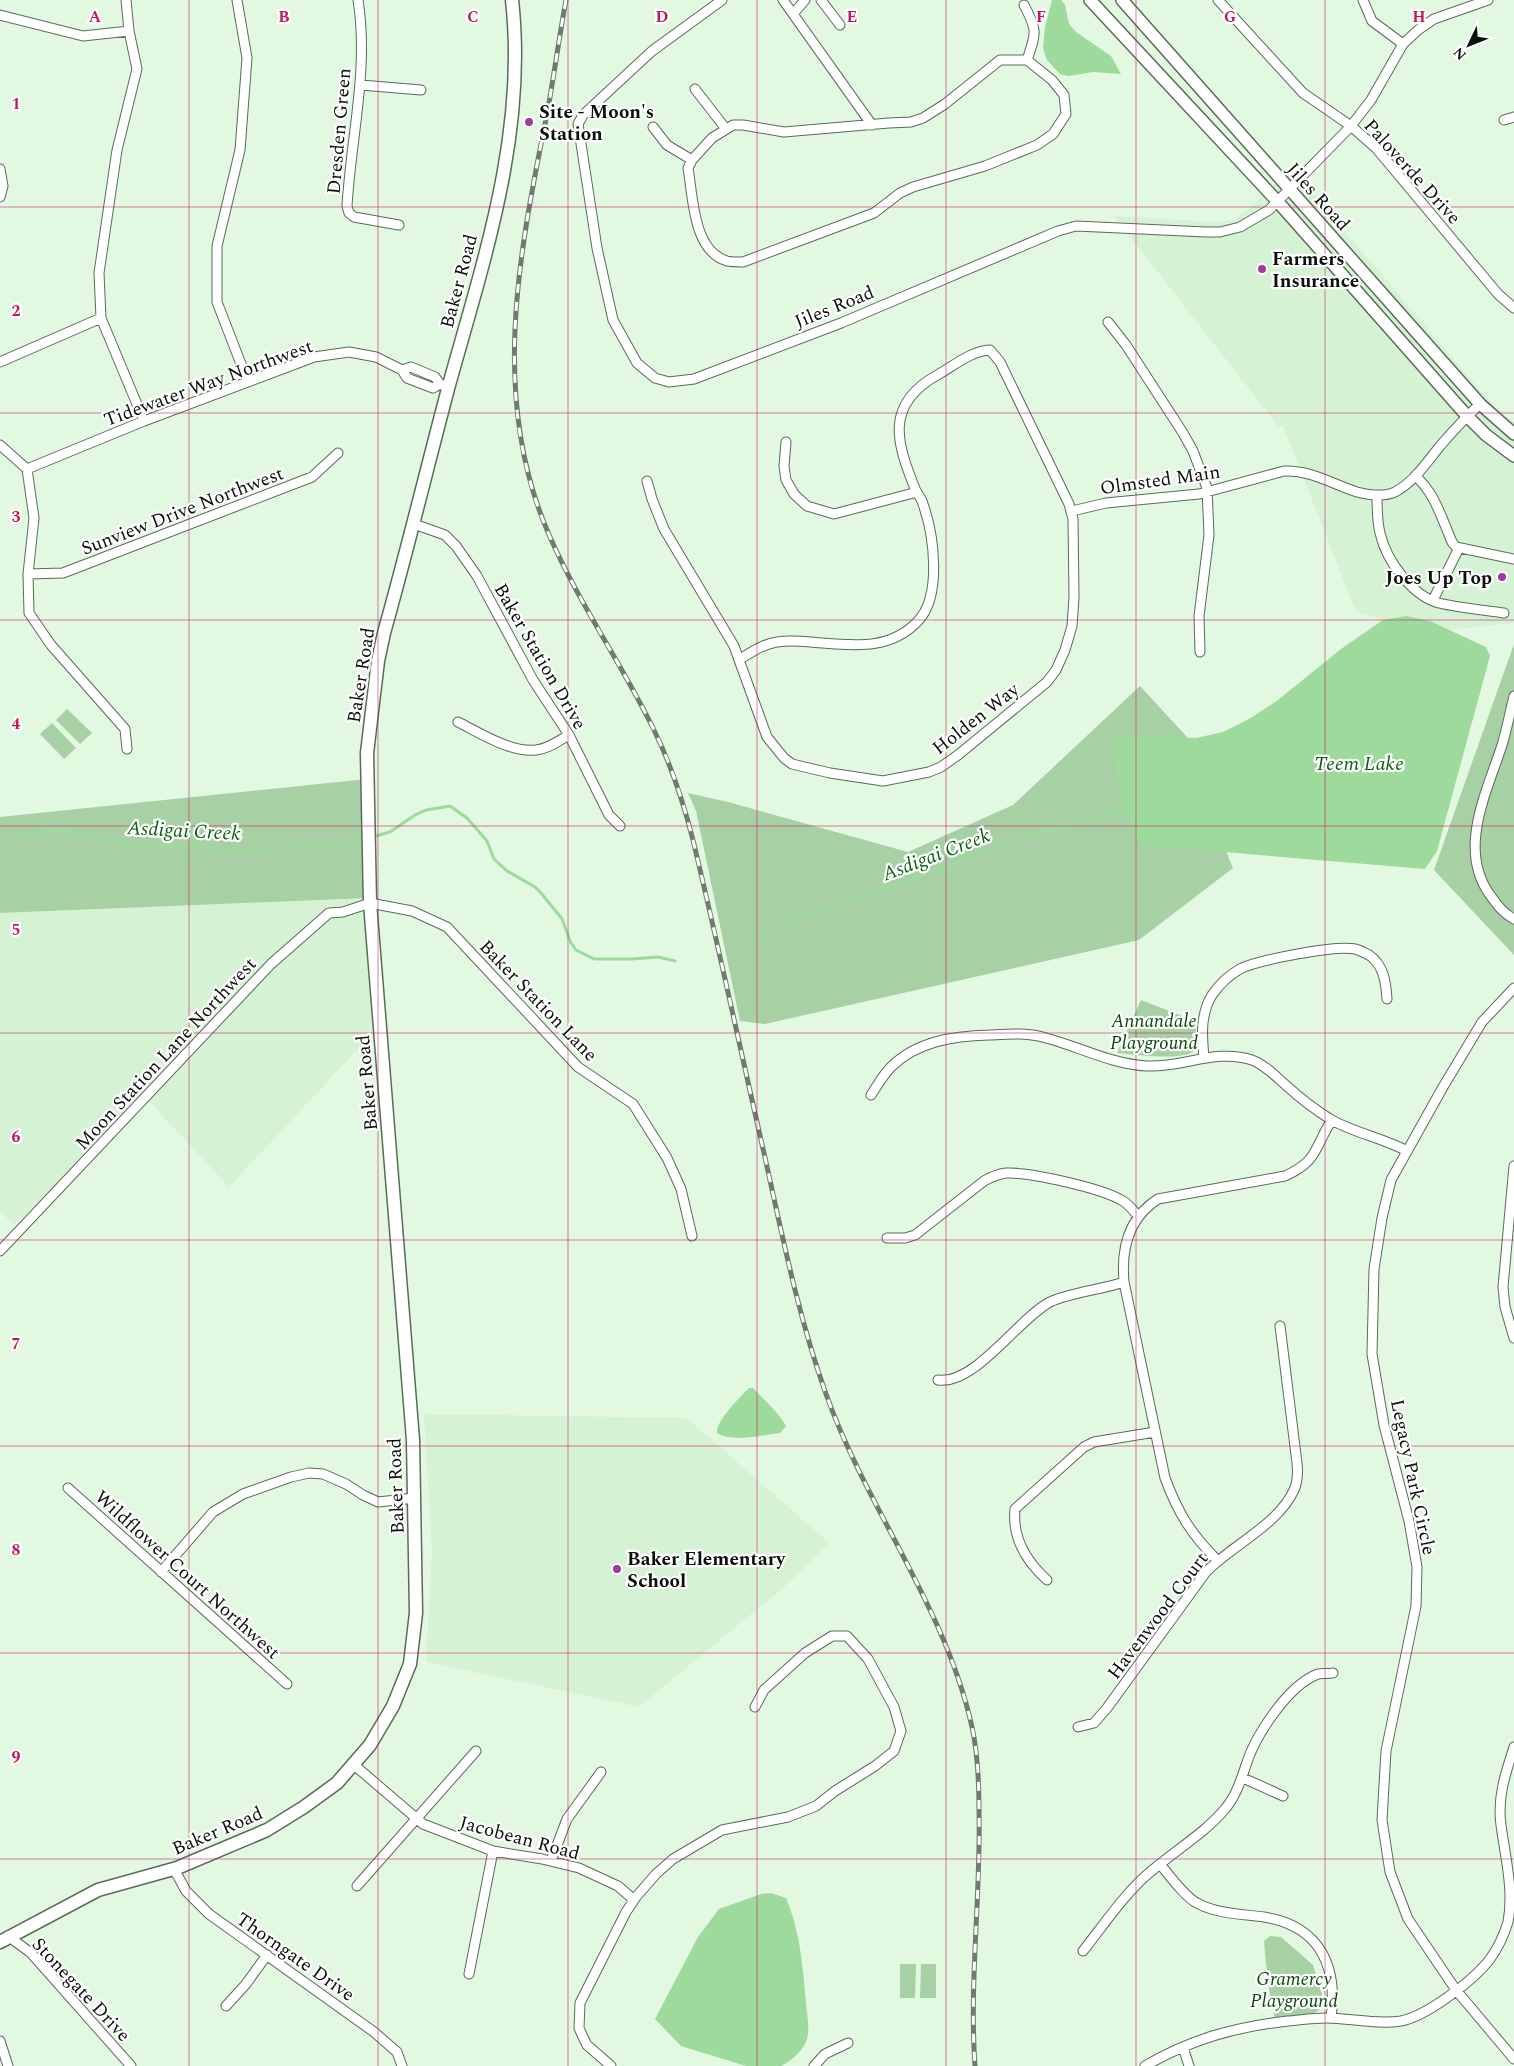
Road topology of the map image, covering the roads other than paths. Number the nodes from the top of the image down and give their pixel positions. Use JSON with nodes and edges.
{"nodes":[{"id":1,"x":126,"y":0,"type":"edge"},
{"id":2,"x":237,"y":0,"type":"edge"},
{"id":3,"x":358,"y":0,"type":"edge"},
{"id":4,"x":512,"y":0,"type":"edge"},
{"id":5,"x":722,"y":0,"type":"edge"},
{"id":6,"x":783,"y":0,"type":"edge"},
{"id":7,"x":805,"y":0,"type":"edge"},
{"id":8,"x":821,"y":0,"type":"edge"},
{"id":9,"x":1090,"y":0,"type":"edge"},
{"id":10,"x":1122,"y":0,"type":"edge"},
{"id":11,"x":1218,"y":0,"type":"edge"},
{"id":12,"x":1363,"y":0,"type":"edge"},
{"id":13,"x":1488,"y":0,"type":"edge"},
{"id":14,"x":1024,"y":5,"type":"dead end"},
{"id":15,"x":793,"y":14,"type":"junction"},
{"id":16,"x":0,"y":15,"type":"edge"},
{"id":17,"x":840,"y":25,"type":"dead end"},
{"id":18,"x":128,"y":31,"type":"junction"},
{"id":19,"x":1403,"y":44,"type":"junction"},
{"id":20,"x":1028,"y":60,"type":"junction"},
{"id":21,"x":361,"y":85,"type":"junction"},
{"id":22,"x":695,"y":89,"type":"dead end"},
{"id":23,"x":421,"y":90,"type":"dead end"},
{"id":24,"x":1514,"y":117,"type":"edge"},
{"id":25,"x":1504,"y":120,"type":"dead end"},
{"id":26,"x":872,"y":125,"type":"junction"},
{"id":27,"x":1350,"y":126,"type":"junction"},
{"id":28,"x":653,"y":127,"type":"dead end"},
{"id":29,"x":726,"y":129,"type":"junction"},
{"id":30,"x":692,"y":160,"type":"junction"},
{"id":31,"x":0,"y":169,"type":"edge"},
{"id":32,"x":1290,"y":190,"type":"junction"},
{"id":33,"x":0,"y":198,"type":"edge"},
{"id":34,"x":1278,"y":202,"type":"junction"},
{"id":35,"x":399,"y":225,"type":"dead end"},
{"id":36,"x":1514,"y":308,"type":"edge"},
{"id":37,"x":101,"y":318,"type":"junction"},
{"id":38,"x":1108,"y":322,"type":"dead end"},
{"id":39,"x":0,"y":362,"type":"edge"},
{"id":40,"x":248,"y":382,"type":"junction"},
{"id":41,"x":445,"y":386,"type":"junction"},
{"id":42,"x":1480,"y":404,"type":"junction"},
{"id":43,"x":1467,"y":416,"type":"junction"},
{"id":44,"x":144,"y":422,"type":"junction"},
{"id":45,"x":1514,"y":434,"type":"edge"},
{"id":46,"x":786,"y":442,"type":"dead end"},
{"id":47,"x":0,"y":445,"type":"edge"},
{"id":48,"x":338,"y":453,"type":"dead end"},
{"id":49,"x":1514,"y":456,"type":"edge"},
{"id":50,"x":27,"y":469,"type":"junction"},
{"id":51,"x":1415,"y":476,"type":"junction"},
{"id":52,"x":647,"y":481,"type":"dead end"},
{"id":53,"x":1208,"y":491,"type":"junction"},
{"id":54,"x":917,"y":492,"type":"junction"},
{"id":55,"x":1377,"y":495,"type":"junction"},
{"id":56,"x":1072,"y":511,"type":"junction"},
{"id":57,"x":414,"y":524,"type":"junction"},
{"id":58,"x":1459,"y":548,"type":"junction"},
{"id":59,"x":1514,"y":559,"type":"edge"},
{"id":60,"x":28,"y":574,"type":"junction"},
{"id":61,"x":1432,"y":600,"type":"junction"},
{"id":62,"x":1504,"y":613,"type":"dead end"},
{"id":63,"x":1200,"y":652,"type":"dead end"},
{"id":64,"x":740,"y":659,"type":"junction"},
{"id":65,"x":1514,"y":696,"type":"edge"},
{"id":66,"x":458,"y":722,"type":"dead end"},
{"id":67,"x":569,"y":735,"type":"junction"},
{"id":68,"x":127,"y":748,"type":"dead end"},
{"id":69,"x":620,"y":826,"type":"dead end"},
{"id":70,"x":370,"y":903,"type":"junction"},
{"id":71,"x":1514,"y":919,"type":"edge"},
{"id":72,"x":1514,"y":988,"type":"edge"},
{"id":73,"x":1387,"y":999,"type":"dead end"},
{"id":74,"x":1204,"y":1058,"type":"junction"},
{"id":75,"x":870,"y":1095,"type":"dead end"},
{"id":76,"x":1332,"y":1120,"type":"junction"},
{"id":77,"x":1407,"y":1151,"type":"junction"},
{"id":78,"x":1514,"y":1166,"type":"edge"},
{"id":79,"x":1138,"y":1216,"type":"junction"},
{"id":80,"x":692,"y":1236,"type":"dead end"},
{"id":81,"x":887,"y":1238,"type":"dead end"},
{"id":82,"x":0,"y":1251,"type":"edge"},
{"id":83,"x":1124,"y":1282,"type":"junction"},
{"id":84,"x":1280,"y":1326,"type":"dead end"},
{"id":85,"x":1514,"y":1338,"type":"edge"},
{"id":86,"x":938,"y":1380,"type":"dead end"},
{"id":87,"x":1155,"y":1432,"type":"junction"},
{"id":88,"x":68,"y":1488,"type":"dead end"},
{"id":89,"x":415,"y":1498,"type":"junction"},
{"id":90,"x":1217,"y":1560,"type":"junction"},
{"id":91,"x":161,"y":1572,"type":"junction"},
{"id":92,"x":1047,"y":1580,"type":"dead end"},
{"id":93,"x":1333,"y":1673,"type":"dead end"},
{"id":94,"x":287,"y":1684,"type":"dead end"},
{"id":95,"x":755,"y":1707,"type":"dead end"},
{"id":96,"x":1078,"y":1727,"type":"dead end"},
{"id":97,"x":1514,"y":1747,"type":"edge"},
{"id":98,"x":476,"y":1750,"type":"dead end"},
{"id":99,"x":353,"y":1764,"type":"junction"},
{"id":100,"x":601,"y":1772,"type":"dead end"},
{"id":101,"x":1243,"y":1778,"type":"junction"},
{"id":102,"x":1283,"y":1796,"type":"dead end"},
{"id":103,"x":416,"y":1819,"type":"junction"},
{"id":104,"x":493,"y":1851,"type":"junction"},
{"id":105,"x":551,"y":1861,"type":"junction"},
{"id":106,"x":1160,"y":1864,"type":"junction"},
{"id":107,"x":174,"y":1869,"type":"junction"},
{"id":108,"x":357,"y":1886,"type":"dead end"},
{"id":109,"x":634,"y":1900,"type":"junction"},
{"id":110,"x":4,"y":1939,"type":"edge"},
{"id":111,"x":1082,"y":1951,"type":"dead end"},
{"id":112,"x":267,"y":1955,"type":"junction"},
{"id":113,"x":469,"y":1974,"type":"dead end"},
{"id":114,"x":1456,"y":1990,"type":"junction"},
{"id":115,"x":226,"y":2006,"type":"dead end"},
{"id":116,"x":1331,"y":2018,"type":"junction"},
{"id":117,"x":0,"y":2041,"type":"edge"},
{"id":118,"x":848,"y":2043,"type":"dead end"},
{"id":119,"x":1183,"y":2047,"type":"junction"},
{"id":120,"x":1514,"y":2059,"type":"edge"},
{"id":121,"x":8,"y":2066,"type":"edge"},
{"id":122,"x":131,"y":2066,"type":"edge"},
{"id":123,"x":402,"y":2066,"type":"edge"},
{"id":124,"x":611,"y":2066,"type":"edge"},
{"id":125,"x":814,"y":2066,"type":"edge"},
{"id":126,"x":1145,"y":2066,"type":"edge"},
{"id":127,"x":1189,"y":2066,"type":"edge"}],
"edges":[{"from":1,"to":18,"type":"street"},
{"from":2,"to":40,"type":"street"},
{"from":3,"to":21,"type":"street","name":"Dresden Green"},
{"from":4,"to":41,"type":"main road","name":"Baker Road"},
{"from":5,"to":34,"type":"street","name":"Jiles Road"},
{"from":6,"to":15,"type":"street"},
{"from":7,"to":15,"type":"street"},
{"from":8,"to":17,"type":"street"},
{"from":9,"to":34,"type":"street","name":"Jiles Road"},
{"from":10,"to":32,"type":"street","name":"Jiles Road"},
{"from":11,"to":27,"type":"street","name":"Paloverde Drive"},
{"from":12,"to":19,"type":"street"},
{"from":13,"to":19,"type":"street"},
{"from":14,"to":20,"type":"street"},
{"from":15,"to":26,"type":"street"},
{"from":16,"to":18,"type":"street"},
{"from":18,"to":37,"type":"street"},
{"from":19,"to":27,"type":"street"},
{"from":20,"to":26,"type":"street"},
{"from":20,"to":30,"type":"street"},
{"from":21,"to":23,"type":"street"},
{"from":21,"to":35,"type":"street","name":"Dresden Green"},
{"from":22,"to":29,"type":"street"},
{"from":24,"to":25,"type":"street"},
{"from":26,"to":29,"type":"street"},
{"from":27,"to":32,"type":"street"},
{"from":27,"to":36,"type":"street","name":"Paloverde Drive"},
{"from":28,"to":30,"type":"street"},
{"from":29,"to":30,"type":"street"},
{"from":31,"to":33,"type":"street"},
{"from":32,"to":34,"type":"street"},
{"from":32,"to":42,"type":"street","name":"Jiles Road"},
{"from":34,"to":43,"type":"street","name":"Jiles Road"},
{"from":37,"to":39,"type":"street"},
{"from":37,"to":44,"type":"street"},
{"from":38,"to":53,"type":"street"},
{"from":40,"to":41,"type":"street","name":"Tidewater Way Northwest"},
{"from":40,"to":44,"type":"street","name":"Tidewater Way Northwest"},
{"from":41,"to":57,"type":"main road","name":"Baker Road"},
{"from":42,"to":43,"type":"street","name":"Olmsted Main"},
{"from":42,"to":45,"type":"street","name":"Jiles Road"},
{"from":43,"to":49,"type":"street","name":"Jiles Road"},
{"from":43,"to":51,"type":"street","name":"Olmsted Main"},
{"from":44,"to":50,"type":"street","name":"Tidewater Way Northwest"},
{"from":46,"to":54,"type":"street"},
{"from":47,"to":50,"type":"street"},
{"from":48,"to":60,"type":"street","name":"Sunview Drive Northwest"},
{"from":50,"to":60,"type":"street"},
{"from":51,"to":55,"type":"street","name":"Olmsted Main"},
{"from":51,"to":58,"type":"street"},
{"from":52,"to":64,"type":"street","name":"Holden Way"},
{"from":53,"to":55,"type":"street","name":"Olmsted Main"},
{"from":53,"to":56,"type":"street","name":"Olmsted Main"},
{"from":53,"to":63,"type":"street"},
{"from":54,"to":56,"type":"street","name":"Holden Way"},
{"from":54,"to":64,"type":"street"},
{"from":55,"to":61,"type":"street"},
{"from":56,"to":64,"type":"street","name":"Holden Way"},
{"from":57,"to":67,"type":"street","name":"Baker Station Drive"},
{"from":57,"to":70,"type":"main road","name":"Baker Road"},
{"from":58,"to":59,"type":"street"},
{"from":58,"to":61,"type":"street"},
{"from":60,"to":68,"type":"street"},
{"from":61,"to":62,"type":"street"},
{"from":65,"to":71,"type":"street"},
{"from":66,"to":67,"type":"street"},
{"from":67,"to":69,"type":"street","name":"Baker Station Drive"},
{"from":70,"to":80,"type":"street","name":"Baker Station Lane"},
{"from":70,"to":82,"type":"street","name":"Moon Station Lane Northwest"},
{"from":70,"to":89,"type":"main road","name":"Baker Road"},
{"from":72,"to":77,"type":"street","name":"Legacy Park Circle"},
{"from":73,"to":74,"type":"street"},
{"from":74,"to":75,"type":"street"},
{"from":74,"to":76,"type":"street"},
{"from":76,"to":77,"type":"street"},
{"from":76,"to":79,"type":"street"},
{"from":77,"to":114,"type":"street","name":"Legacy Park Circle"},
{"from":78,"to":85,"type":"street"},
{"from":79,"to":81,"type":"street"},
{"from":79,"to":83,"type":"street"},
{"from":83,"to":86,"type":"street"},
{"from":83,"to":87,"type":"street"},
{"from":84,"to":90,"type":"street","name":"Havenwood Court"},
{"from":87,"to":90,"type":"street"},
{"from":87,"to":92,"type":"street"},
{"from":88,"to":91,"type":"street","name":"Wildflower Court Northwest"},
{"from":89,"to":91,"type":"street"},
{"from":89,"to":99,"type":"main road","name":"Baker Road"},
{"from":90,"to":96,"type":"street","name":"Havenwood Court"},
{"from":91,"to":94,"type":"street","name":"Wildflower Court Northwest"},
{"from":93,"to":101,"type":"street"},
{"from":95,"to":109,"type":"street"},
{"from":97,"to":114,"type":"street"},
{"from":98,"to":103,"type":"street"},
{"from":99,"to":103,"type":"street","name":"Jacobean Road"},
{"from":99,"to":107,"type":"main road","name":"Baker Road"},
{"from":100,"to":105,"type":"street"},
{"from":101,"to":102,"type":"street"},
{"from":101,"to":106,"type":"street"},
{"from":103,"to":104,"type":"street","name":"Jacobean Road"},
{"from":103,"to":108,"type":"street"},
{"from":104,"to":105,"type":"street","name":"Jacobean Road"},
{"from":104,"to":113,"type":"street"},
{"from":105,"to":109,"type":"street","name":"Jacobean Road"},
{"from":106,"to":111,"type":"street"},
{"from":106,"to":116,"type":"street"},
{"from":107,"to":110,"type":"main road","name":"Baker Road"},
{"from":107,"to":112,"type":"street","name":"Thorngate Drive"},
{"from":109,"to":124,"type":"street"},
{"from":110,"to":122,"type":"street","name":"Stonegate Drive"},
{"from":112,"to":115,"type":"street"},
{"from":112,"to":123,"type":"street","name":"Thorngate Drive"},
{"from":114,"to":116,"type":"street"},
{"from":114,"to":120,"type":"street","name":"Legacy Park Circle"},
{"from":116,"to":119,"type":"street"},
{"from":117,"to":121,"type":"street"},
{"from":118,"to":125,"type":"street"},
{"from":119,"to":126,"type":"street"},
{"from":119,"to":127,"type":"street"}]}
